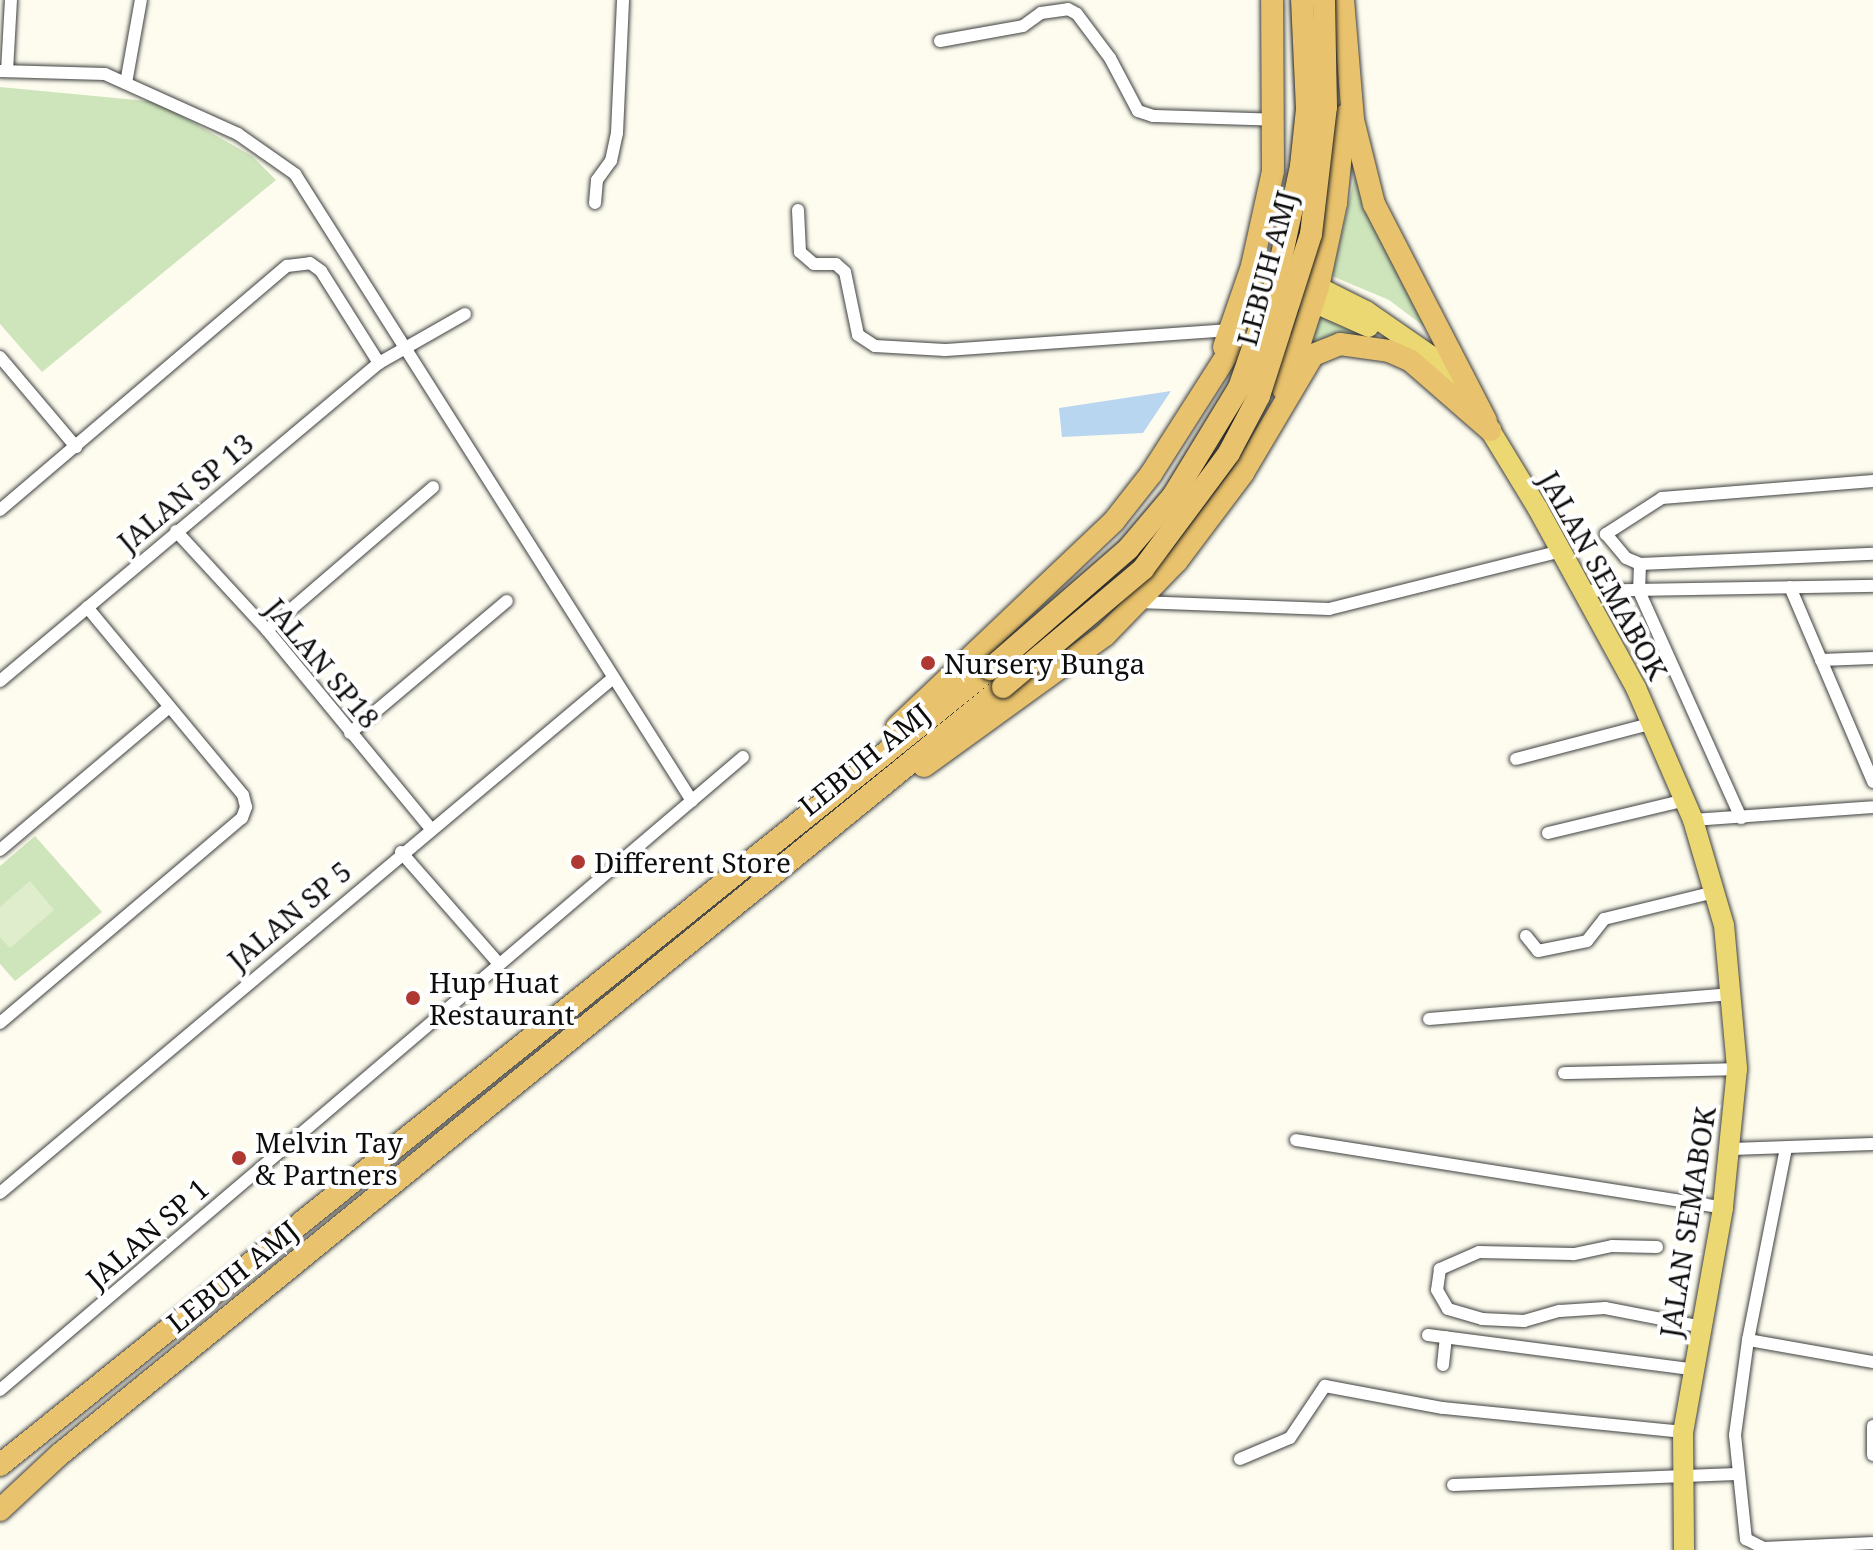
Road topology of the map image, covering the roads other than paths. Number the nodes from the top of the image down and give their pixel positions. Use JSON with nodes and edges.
{"nodes":[{"id":1,"x":11,"y":0,"type":"edge"},
{"id":2,"x":141,"y":0,"type":"edge"},
{"id":3,"x":623,"y":0,"type":"edge"},
{"id":4,"x":1272,"y":0,"type":"edge"},
{"id":5,"x":1302,"y":0,"type":"edge"},
{"id":6,"x":1324,"y":0,"type":"edge"},
{"id":7,"x":1343,"y":0,"type":"edge"},
{"id":8,"x":940,"y":41,"type":"dead end"},
{"id":9,"x":1346,"y":42,"type":"junction"},
{"id":10,"x":4,"y":71,"type":"edge"},
{"id":11,"x":126,"y":83,"type":"junction"},
{"id":12,"x":1277,"y":120,"type":"junction"},
{"id":13,"x":1273,"y":171,"type":"junction"},
{"id":14,"x":595,"y":203,"type":"dead end"},
{"id":15,"x":1336,"y":203,"type":"junction"},
{"id":16,"x":798,"y":210,"type":"dead end"},
{"id":17,"x":1250,"y":274,"type":"junction"},
{"id":18,"x":1316,"y":294,"type":"junction"},
{"id":19,"x":465,"y":314,"type":"dead end"},
{"id":20,"x":1231,"y":330,"type":"junction"},
{"id":21,"x":407,"y":347,"type":"junction"},
{"id":22,"x":0,"y":357,"type":"edge"},
{"id":23,"x":379,"y":363,"type":"junction"},
{"id":24,"x":1213,"y":375,"type":"junction"},
{"id":25,"x":1279,"y":405,"type":"junction"},
{"id":26,"x":1490,"y":430,"type":"junction"},
{"id":27,"x":76,"y":447,"type":"junction"},
{"id":28,"x":1873,"y":481,"type":"edge"},
{"id":29,"x":433,"y":487,"type":"dead end"},
{"id":30,"x":0,"y":510,"type":"edge"},
{"id":31,"x":176,"y":531,"type":"junction"},
{"id":32,"x":1561,"y":551,"type":"junction"},
{"id":33,"x":1873,"y":554,"type":"edge"},
{"id":34,"x":1640,"y":564,"type":"junction"},
{"id":35,"x":1873,"y":586,"type":"edge"},
{"id":36,"x":1790,"y":587,"type":"junction"},
{"id":37,"x":1583,"y":591,"type":"junction"},
{"id":38,"x":1631,"y":591,"type":"junction"},
{"id":39,"x":507,"y":601,"type":"dead end"},
{"id":40,"x":1138,"y":602,"type":"junction"},
{"id":41,"x":87,"y":607,"type":"junction"},
{"id":42,"x":267,"y":630,"type":"junction"},
{"id":43,"x":1873,"y":658,"type":"edge"},
{"id":44,"x":1821,"y":660,"type":"junction"},
{"id":45,"x":996,"y":678,"type":"junction"},
{"id":46,"x":612,"y":679,"type":"junction"},
{"id":47,"x":0,"y":681,"type":"edge"},
{"id":48,"x":169,"y":707,"type":"junction"},
{"id":49,"x":1653,"y":723,"type":"junction"},
{"id":50,"x":350,"y":733,"type":"junction"},
{"id":51,"x":743,"y":757,"type":"dead end"},
{"id":52,"x":1516,"y":759,"type":"dead end"},
{"id":53,"x":1873,"y":782,"type":"edge"},
{"id":54,"x":1685,"y":800,"type":"junction"},
{"id":55,"x":692,"y":801,"type":"junction"},
{"id":56,"x":1873,"y":807,"type":"edge"},
{"id":57,"x":1733,"y":819,"type":"junction"},
{"id":58,"x":1693,"y":820,"type":"junction"},
{"id":59,"x":430,"y":828,"type":"junction"},
{"id":60,"x":1548,"y":833,"type":"dead end"},
{"id":61,"x":788,"y":846,"type":"junction"},
{"id":62,"x":0,"y":850,"type":"edge"},
{"id":63,"x":401,"y":852,"type":"junction"},
{"id":64,"x":1715,"y":892,"type":"junction"},
{"id":65,"x":1526,"y":936,"type":"dead end"},
{"id":66,"x":499,"y":964,"type":"junction"},
{"id":67,"x":1732,"y":994,"type":"junction"},
{"id":68,"x":1429,"y":1019,"type":"dead end"},
{"id":69,"x":0,"y":1023,"type":"edge"},
{"id":70,"x":1737,"y":1069,"type":"junction"},
{"id":71,"x":1564,"y":1073,"type":"dead end"},
{"id":72,"x":1296,"y":1140,"type":"dead end"},
{"id":73,"x":1873,"y":1144,"type":"edge"},
{"id":74,"x":1786,"y":1148,"type":"junction"},
{"id":75,"x":1731,"y":1149,"type":"junction"},
{"id":76,"x":0,"y":1193,"type":"edge"},
{"id":77,"x":1723,"y":1208,"type":"junction"},
{"id":78,"x":1657,"y":1247,"type":"dead end"},
{"id":79,"x":1698,"y":1326,"type":"junction"},
{"id":80,"x":1428,"y":1335,"type":"dead end"},
{"id":81,"x":1446,"y":1337,"type":"junction"},
{"id":82,"x":1748,"y":1340,"type":"junction"},
{"id":83,"x":1873,"y":1362,"type":"edge"},
{"id":84,"x":1443,"y":1365,"type":"dead end"},
{"id":85,"x":1691,"y":1369,"type":"junction"},
{"id":86,"x":0,"y":1390,"type":"edge"},
{"id":87,"x":1873,"y":1426,"type":"edge"},
{"id":88,"x":1683,"y":1432,"type":"junction"},
{"id":89,"x":1873,"y":1455,"type":"edge"},
{"id":90,"x":5,"y":1457,"type":"edge"},
{"id":91,"x":1240,"y":1459,"type":"dead end"},
{"id":92,"x":1680,"y":1474,"type":"junction"},
{"id":93,"x":1737,"y":1474,"type":"junction"},
{"id":94,"x":1453,"y":1485,"type":"dead end"},
{"id":95,"x":0,"y":1510,"type":"edge"},
{"id":96,"x":1873,"y":1543,"type":"edge"},
{"id":97,"x":1684,"y":1550,"type":"edge"}],
"edges":[{"from":1,"to":10,"type":"street"},
{"from":2,"to":11,"type":"street"},
{"from":3,"to":14,"type":"street"},
{"from":4,"to":12,"type":"highway"},
{"from":5,"to":45,"type":"highway","name":"LEBUH AMJ","bridge":true},
{"from":6,"to":45,"type":"highway","name":"LEBUH AMJ","bridge":true},
{"from":7,"to":9,"type":"highway"},
{"from":8,"to":12,"type":"street"},
{"from":9,"to":15,"type":"highway"},
{"from":9,"to":26,"type":"highway"},
{"from":10,"to":11,"type":"street"},
{"from":11,"to":21,"type":"street"},
{"from":12,"to":13,"type":"highway"},
{"from":13,"to":15,"type":"highway"},
{"from":13,"to":17,"type":"highway"},
{"from":15,"to":18,"type":"highway"},
{"from":16,"to":20,"type":"street"},
{"from":17,"to":18,"type":"main road","name":"JALAN SEMABOK"},
{"from":17,"to":20,"type":"highway"},
{"from":18,"to":25,"type":"highway"},
{"from":18,"to":26,"type":"main road","name":"JALAN SEMABOK"},
{"from":19,"to":21,"type":"street","name":"JALAN SP 13"},
{"from":20,"to":24,"type":"highway"},
{"from":21,"to":23,"type":"street","name":"JALAN SP 13"},
{"from":21,"to":46,"type":"street"},
{"from":22,"to":27,"type":"street"},
{"from":23,"to":27,"type":"street"},
{"from":23,"to":31,"type":"street","name":"JALAN SP 13"},
{"from":24,"to":25,"type":"highway"},
{"from":24,"to":61,"type":"highway"},
{"from":25,"to":26,"type":"highway"},
{"from":25,"to":40,"type":"highway"},
{"from":26,"to":32,"type":"main road","name":"JALAN SEMABOK"},
{"from":27,"to":30,"type":"street"},
{"from":28,"to":34,"type":"street"},
{"from":29,"to":42,"type":"street"},
{"from":31,"to":41,"type":"street","name":"JALAN SP 13"},
{"from":31,"to":42,"type":"street","name":"JALAN SP18"},
{"from":32,"to":37,"type":"main road","name":"JALAN SEMABOK"},
{"from":32,"to":40,"type":"street"},
{"from":33,"to":34,"type":"street"},
{"from":34,"to":38,"type":"street"},
{"from":35,"to":36,"type":"street"},
{"from":36,"to":38,"type":"street"},
{"from":36,"to":44,"type":"street"},
{"from":37,"to":38,"type":"street"},
{"from":37,"to":49,"type":"main road","name":"JALAN SEMABOK"},
{"from":38,"to":57,"type":"street"},
{"from":39,"to":50,"type":"street"},
{"from":40,"to":61,"type":"highway"},
{"from":41,"to":47,"type":"street","name":"JALAN SP 13"},
{"from":41,"to":48,"type":"street"},
{"from":42,"to":50,"type":"street","name":"JALAN SP18"},
{"from":43,"to":44,"type":"street"},
{"from":44,"to":53,"type":"street"},
{"from":45,"to":61,"type":"highway","name":"LEBUH AMJ"},
{"from":46,"to":55,"type":"street"},
{"from":46,"to":59,"type":"street","name":"JALAN SP 5"},
{"from":48,"to":62,"type":"street"},
{"from":48,"to":69,"type":"street"},
{"from":49,"to":52,"type":"street"},
{"from":49,"to":54,"type":"main road","name":"JALAN SEMABOK"},
{"from":50,"to":59,"type":"street","name":"JALAN SP18"},
{"from":51,"to":55,"type":"street","name":"JALAN SP 1"},
{"from":54,"to":58,"type":"main road","name":"JALAN SEMABOK"},
{"from":54,"to":60,"type":"street"},
{"from":55,"to":66,"type":"street","name":"JALAN SP 1"},
{"from":56,"to":57,"type":"street"},
{"from":57,"to":58,"type":"street"},
{"from":58,"to":64,"type":"main road","name":"JALAN SEMABOK"},
{"from":59,"to":63,"type":"street","name":"JALAN SP 5"},
{"from":61,"to":90,"type":"highway","name":"LEBUH AMJ"},
{"from":61,"to":95,"type":"highway","name":"LEBUH AMJ"},
{"from":63,"to":66,"type":"street"},
{"from":63,"to":76,"type":"street","name":"JALAN SP 5"},
{"from":64,"to":65,"type":"street"},
{"from":64,"to":67,"type":"main road","name":"JALAN SEMABOK"},
{"from":66,"to":86,"type":"street","name":"JALAN SP 1"},
{"from":67,"to":68,"type":"street"},
{"from":67,"to":70,"type":"main road","name":"JALAN SEMABOK"},
{"from":70,"to":71,"type":"street"},
{"from":70,"to":75,"type":"main road","name":"JALAN SEMABOK"},
{"from":72,"to":77,"type":"street"},
{"from":73,"to":74,"type":"street"},
{"from":74,"to":75,"type":"street"},
{"from":74,"to":82,"type":"street"},
{"from":75,"to":77,"type":"main road","name":"JALAN SEMABOK"},
{"from":77,"to":79,"type":"main road","name":"JALAN SEMABOK"},
{"from":78,"to":79,"type":"street"},
{"from":79,"to":85,"type":"main road","name":"JALAN SEMABOK"},
{"from":80,"to":81,"type":"street"},
{"from":81,"to":84,"type":"street"},
{"from":81,"to":85,"type":"street"},
{"from":82,"to":83,"type":"street"},
{"from":82,"to":93,"type":"street"},
{"from":85,"to":88,"type":"main road","name":"JALAN SEMABOK"},
{"from":87,"to":89,"type":"street"},
{"from":88,"to":91,"type":"street"},
{"from":88,"to":92,"type":"main road","name":"JALAN SEMABOK"},
{"from":92,"to":93,"type":"street"},
{"from":92,"to":94,"type":"street"},
{"from":92,"to":97,"type":"main road","name":"JALAN SEMABOK"},
{"from":93,"to":96,"type":"street"}]}
